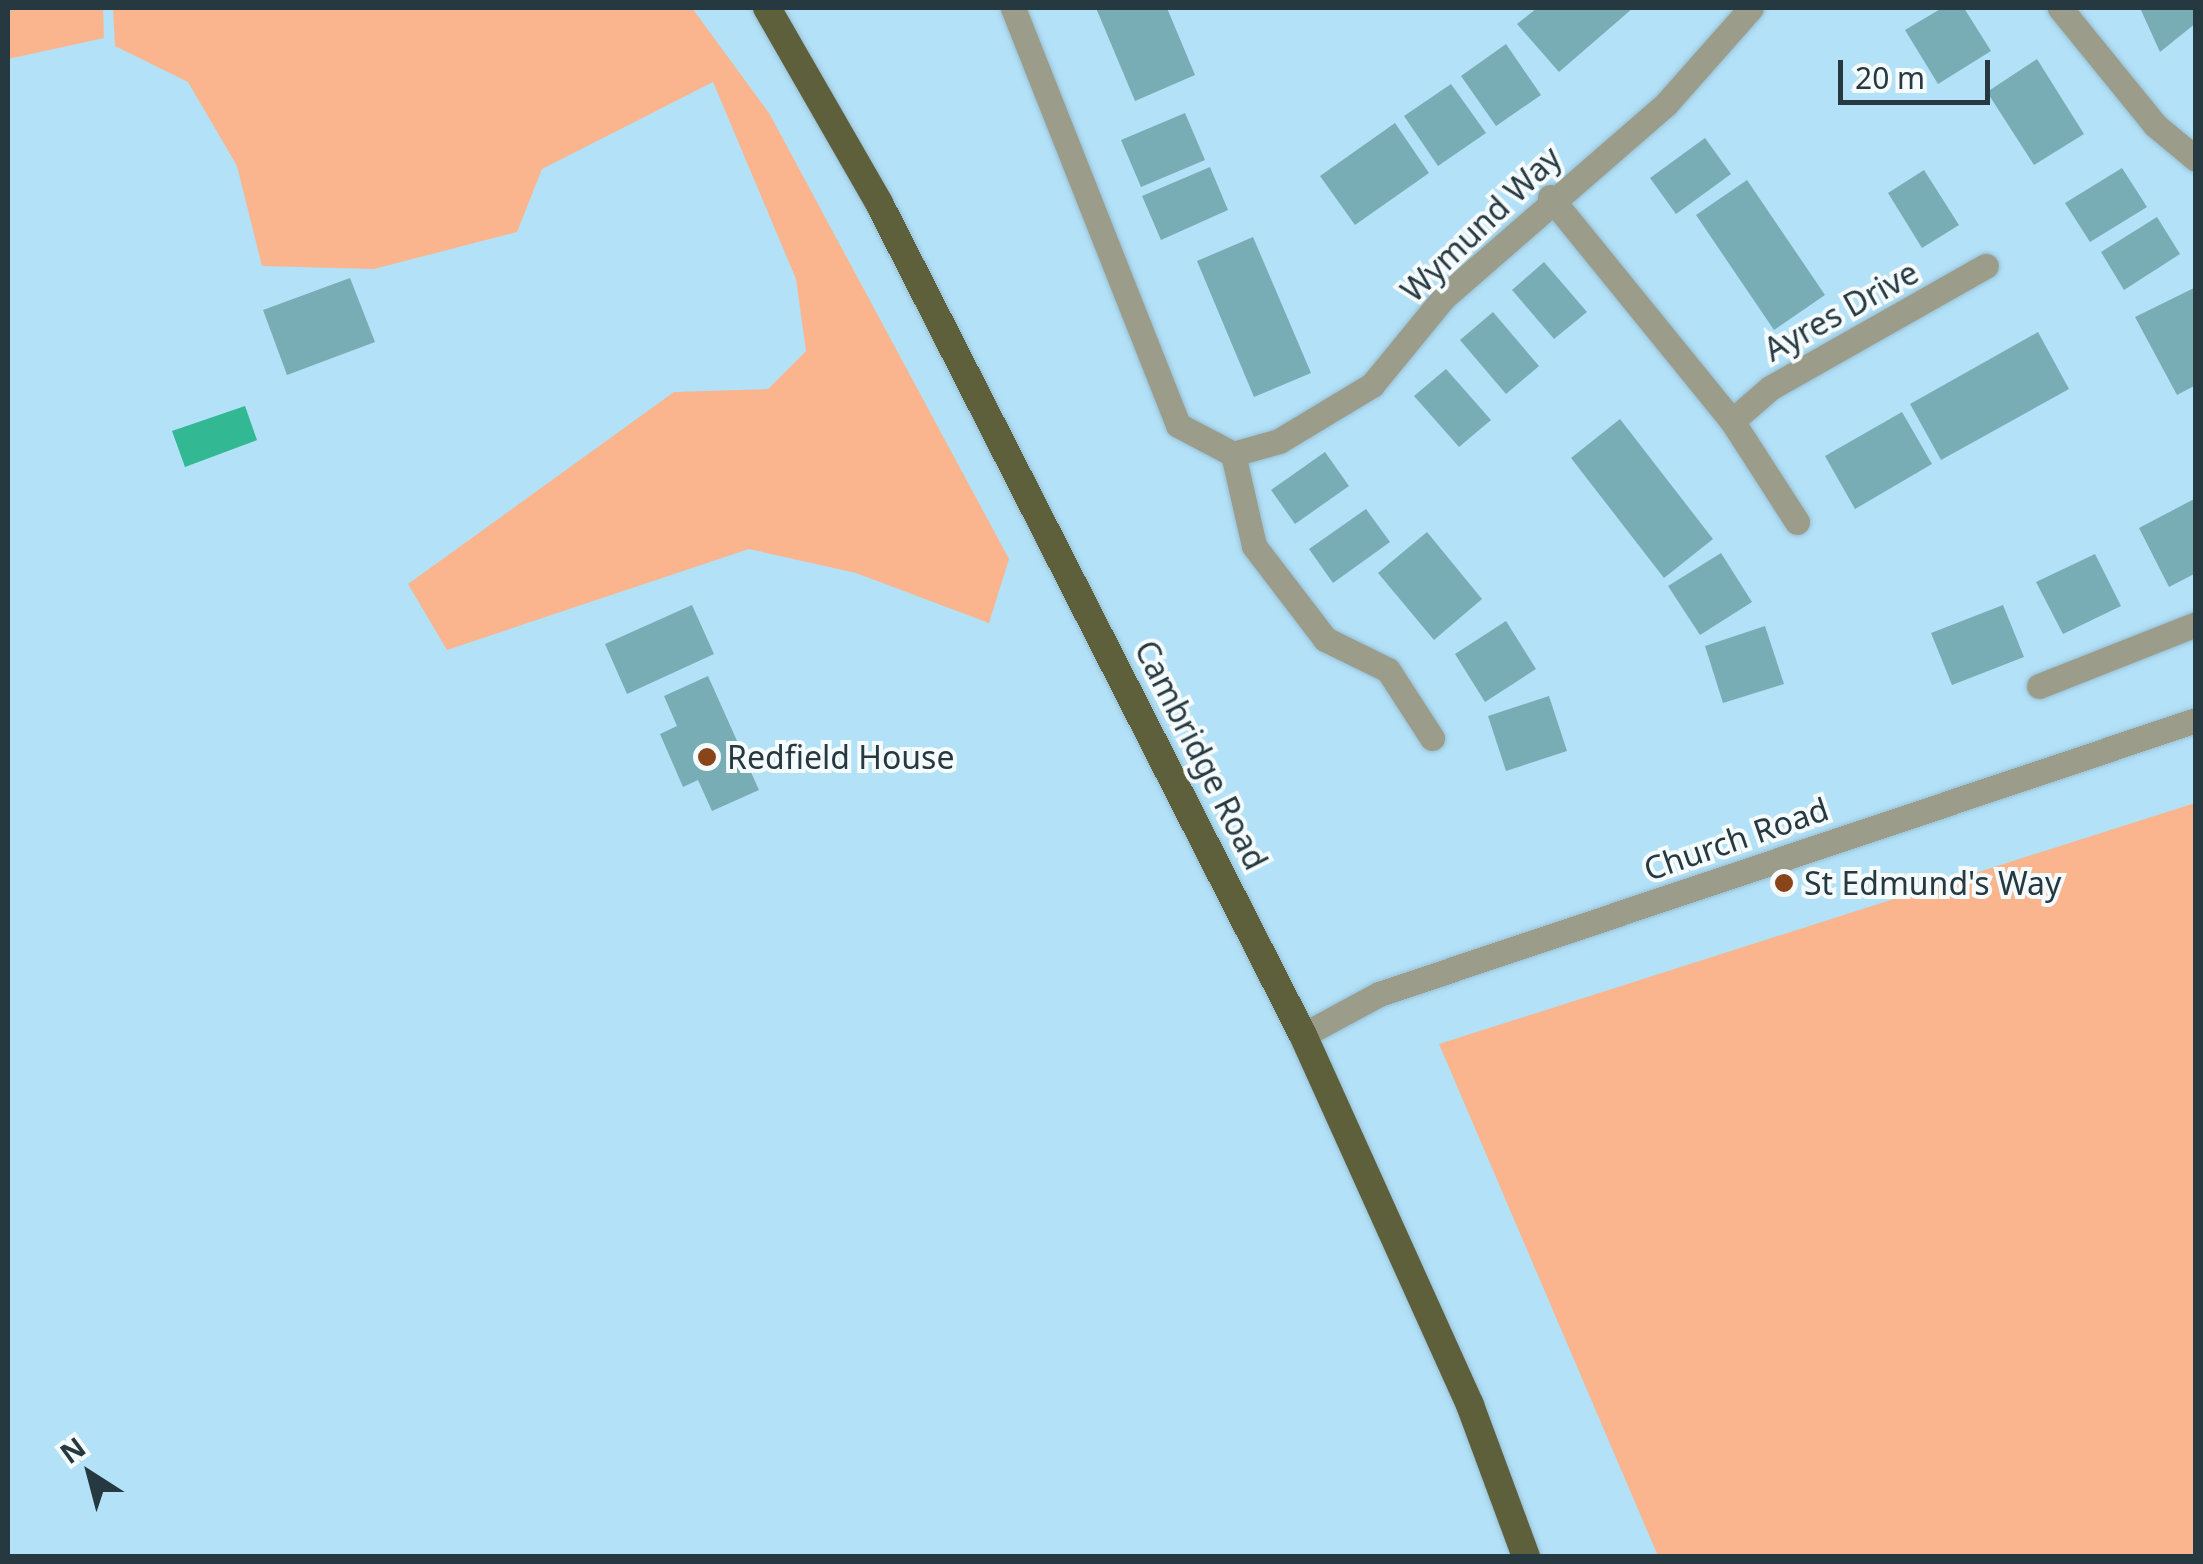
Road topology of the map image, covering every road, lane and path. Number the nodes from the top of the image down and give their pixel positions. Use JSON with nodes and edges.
{"nodes":[{"id":1,"x":768,"y":8,"type":"edge"},
{"id":2,"x":1013,"y":8,"type":"edge"},
{"id":3,"x":1751,"y":8,"type":"edge"},
{"id":4,"x":2060,"y":8,"type":"edge"},
{"id":5,"x":2196,"y":159,"type":"edge"},
{"id":6,"x":1550,"y":198,"type":"junction"},
{"id":7,"x":1986,"y":266,"type":"dead end"},
{"id":8,"x":1732,"y":421,"type":"junction"},
{"id":9,"x":1233,"y":454,"type":"junction"},
{"id":10,"x":1797,"y":522,"type":"dead end"},
{"id":11,"x":2196,"y":624,"type":"edge"},
{"id":12,"x":2039,"y":686,"type":"dead end"},
{"id":13,"x":2196,"y":720,"type":"edge"},
{"id":14,"x":1432,"y":738,"type":"dead end"},
{"id":15,"x":1303,"y":1035,"type":"junction"},
{"id":16,"x":1526,"y":1556,"type":"edge"}],
"edges":[{"from":1,"to":15,"type":"highway","name":"Cambridge Road"},
{"from":2,"to":9,"type":"street"},
{"from":3,"to":6,"type":"street","name":"Wymund Way"},
{"from":4,"to":5,"type":"street"},
{"from":6,"to":8,"type":"street"},
{"from":6,"to":9,"type":"street","name":"Wymund Way"},
{"from":7,"to":8,"type":"street","name":"Ayres Drive"},
{"from":8,"to":10,"type":"street"},
{"from":9,"to":14,"type":"street"},
{"from":11,"to":12,"type":"street"},
{"from":13,"to":15,"type":"street","name":"Church Road"},
{"from":15,"to":16,"type":"highway","name":"Cambridge Road"}]}
